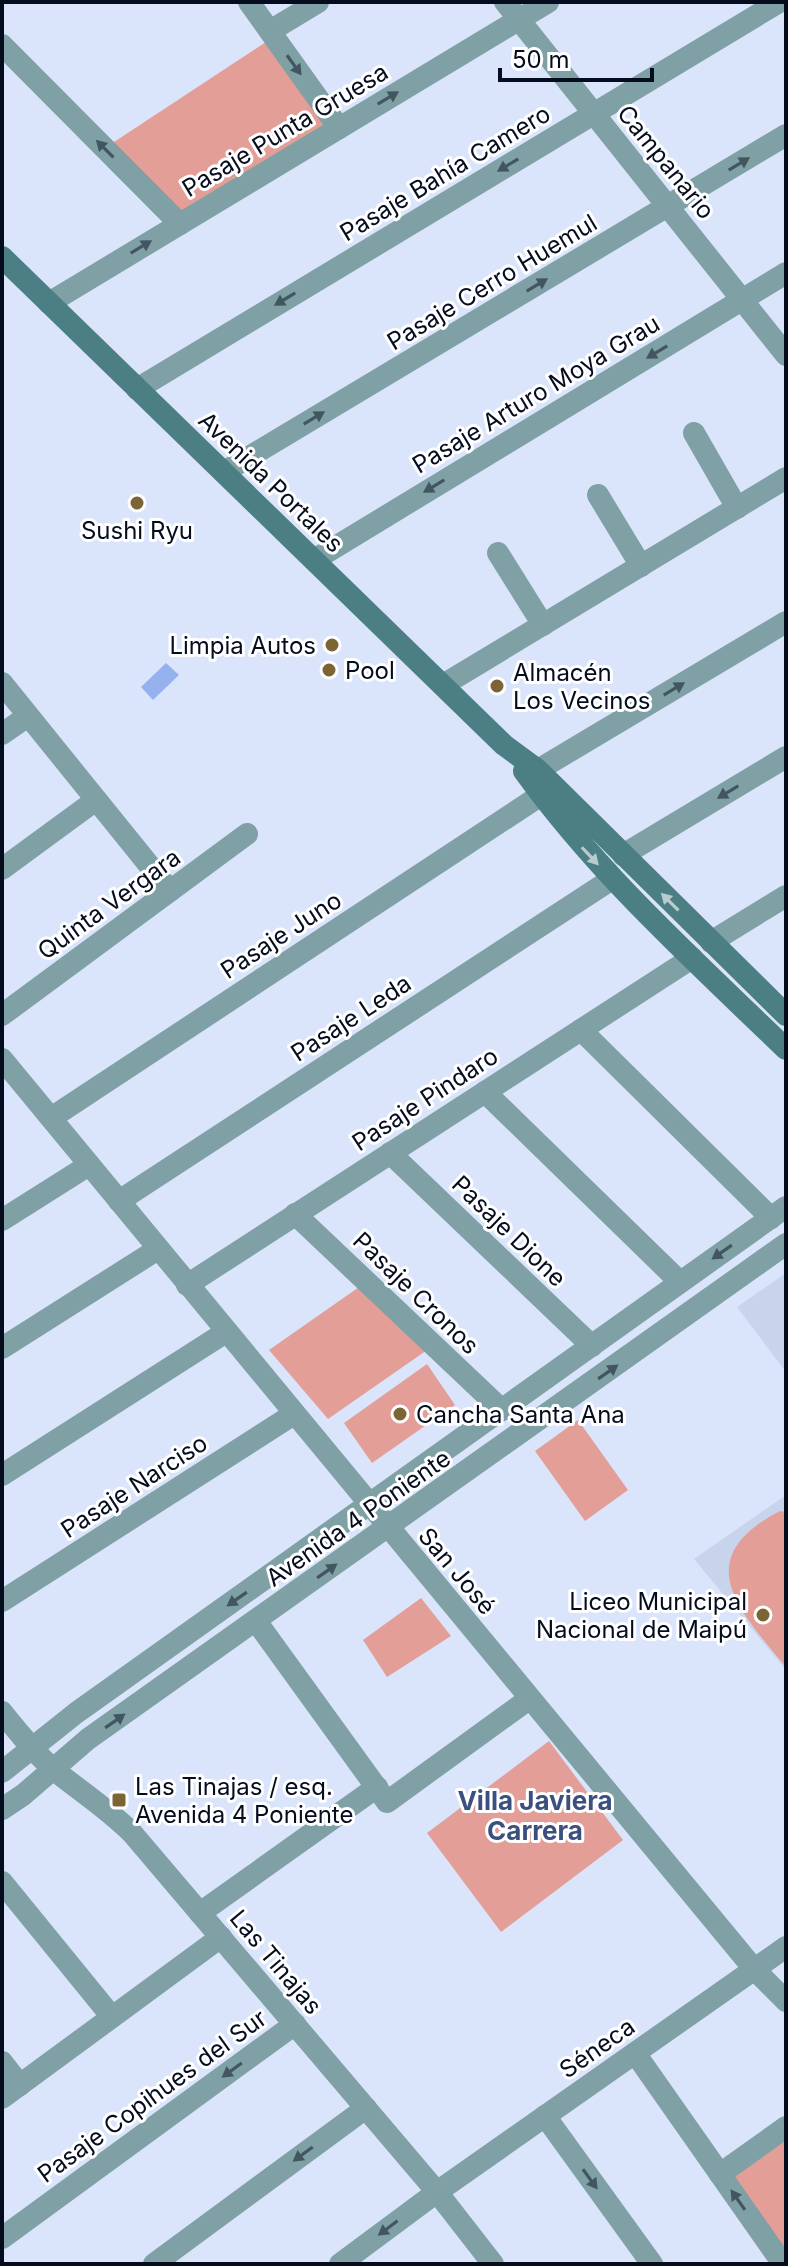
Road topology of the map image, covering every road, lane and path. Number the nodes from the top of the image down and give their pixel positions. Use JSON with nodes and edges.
{"nodes":[{"id":1,"x":249,"y":2,"type":"edge"},
{"id":2,"x":318,"y":2,"type":"edge"},
{"id":3,"x":548,"y":2,"type":"edge"},
{"id":4,"x":779,"y":2,"type":"edge"},
{"id":5,"x":512,"y":11,"type":"edge"},
{"id":6,"x":270,"y":31,"type":"junction"},
{"id":7,"x":2,"y":45,"type":"edge"},
{"id":8,"x":593,"y":114,"type":"junction"},
{"id":9,"x":339,"y":128,"type":"junction"},
{"id":10,"x":786,"y":135,"type":"edge"},
{"id":11,"x":668,"y":207,"type":"junction"},
{"id":12,"x":180,"y":224,"type":"junction"},
{"id":13,"x":2,"y":257,"type":"edge"},
{"id":14,"x":786,"y":273,"type":"edge"},
{"id":15,"x":742,"y":300,"type":"junction"},
{"id":16,"x":49,"y":303,"type":"junction"},
{"id":17,"x":786,"y":355,"type":"edge"},
{"id":18,"x":137,"y":389,"type":"junction"},
{"id":19,"x":694,"y":433,"type":"dead end"},
{"id":20,"x":224,"y":472,"type":"junction"},
{"id":21,"x":786,"y":478,"type":"edge"},
{"id":22,"x":598,"y":495,"type":"dead end"},
{"id":23,"x":737,"y":508,"type":"junction"},
{"id":24,"x":498,"y":553,"type":"dead end"},
{"id":25,"x":314,"y":560,"type":"junction"},
{"id":26,"x":641,"y":566,"type":"junction"},
{"id":27,"x":786,"y":622,"type":"edge"},
{"id":28,"x":543,"y":625,"type":"junction"},
{"id":29,"x":2,"y":683,"type":"edge"},
{"id":30,"x":443,"y":685,"type":"junction"},
{"id":31,"x":28,"y":716,"type":"junction"},
{"id":32,"x":2,"y":734,"type":"edge"},
{"id":33,"x":504,"y":745,"type":"junction"},
{"id":34,"x":786,"y":757,"type":"edge"},
{"id":35,"x":538,"y":770,"type":"junction"},
{"id":36,"x":541,"y":795,"type":"junction"},
{"id":37,"x":96,"y":800,"type":"junction"},
{"id":38,"x":247,"y":834,"type":"dead end"},
{"id":39,"x":623,"y":855,"type":"junction"},
{"id":40,"x":2,"y":869,"type":"edge"},
{"id":41,"x":612,"y":879,"type":"junction"},
{"id":42,"x":170,"y":891,"type":"junction"},
{"id":43,"x":786,"y":896,"type":"edge"},
{"id":44,"x":711,"y":942,"type":"junction"},
{"id":45,"x":692,"y":958,"type":"junction"},
{"id":46,"x":2,"y":1015,"type":"edge"},
{"id":47,"x":786,"y":1015,"type":"edge"},
{"id":48,"x":581,"y":1030,"type":"junction"},
{"id":49,"x":786,"y":1049,"type":"edge"},
{"id":50,"x":7,"y":1073,"type":"edge"},
{"id":51,"x":485,"y":1092,"type":"junction"},
{"id":52,"x":51,"y":1118,"type":"junction"},
{"id":53,"x":390,"y":1153,"type":"junction"},
{"id":54,"x":89,"y":1165,"type":"junction"},
{"id":55,"x":119,"y":1201,"type":"junction"},
{"id":56,"x":779,"y":1212,"type":"edge"},
{"id":57,"x":295,"y":1214,"type":"junction"},
{"id":58,"x":2,"y":1220,"type":"edge"},
{"id":59,"x":786,"y":1244,"type":"edge"},
{"id":60,"x":158,"y":1249,"type":"junction"},
{"id":61,"x":680,"y":1282,"type":"junction"},
{"id":62,"x":187,"y":1285,"type":"junction"},
{"id":63,"x":226,"y":1332,"type":"junction"},
{"id":64,"x":592,"y":1346,"type":"junction"},
{"id":65,"x":2,"y":1348,"type":"edge"},
{"id":66,"x":502,"y":1410,"type":"junction"},
{"id":67,"x":294,"y":1414,"type":"junction"},
{"id":68,"x":2,"y":1475,"type":"edge"},
{"id":69,"x":369,"y":1506,"type":"junction"},
{"id":70,"x":388,"y":1529,"type":"junction"},
{"id":71,"x":2,"y":1601,"type":"edge"},
{"id":72,"x":256,"y":1621,"type":"junction"},
{"id":73,"x":529,"y":1699,"type":"junction"},
{"id":74,"x":2,"y":1712,"type":"edge"},
{"id":75,"x":32,"y":1748,"type":"junction"},
{"id":76,"x":53,"y":1768,"type":"junction"},
{"id":77,"x":2,"y":1772,"type":"edge"},
{"id":78,"x":377,"y":1787,"type":"junction"},
{"id":79,"x":2,"y":1809,"type":"edge"},
{"id":80,"x":2,"y":1882,"type":"edge"},
{"id":81,"x":200,"y":1913,"type":"junction"},
{"id":82,"x":221,"y":1937,"type":"junction"},
{"id":83,"x":786,"y":1947,"type":"edge"},
{"id":84,"x":754,"y":1969,"type":"junction"},
{"id":85,"x":786,"y":2001,"type":"edge"},
{"id":86,"x":112,"y":2017,"type":"junction"},
{"id":87,"x":295,"y":2024,"type":"junction"},
{"id":88,"x":635,"y":2053,"type":"junction"},
{"id":89,"x":2,"y":2062,"type":"edge"},
{"id":90,"x":11,"y":2091,"type":"edge"},
{"id":91,"x":366,"y":2108,"type":"junction"},
{"id":92,"x":545,"y":2116,"type":"junction"},
{"id":93,"x":786,"y":2127,"type":"edge"},
{"id":94,"x":720,"y":2174,"type":"junction"},
{"id":95,"x":437,"y":2192,"type":"junction"},
{"id":96,"x":2,"y":2238,"type":"edge"},
{"id":97,"x":154,"y":2264,"type":"edge"},
{"id":98,"x":340,"y":2264,"type":"edge"},
{"id":99,"x":493,"y":2264,"type":"edge"},
{"id":100,"x":652,"y":2264,"type":"edge"},
{"id":101,"x":783,"y":2264,"type":"edge"}],
"edges":[{"from":1,"to":6,"type":"street"},
{"from":2,"to":6,"type":"street"},
{"from":3,"to":5,"type":"street","name":"Pasaje Punta Gruesa"},
{"from":4,"to":8,"type":"street","name":"Pasaje Bahía Camero"},
{"from":5,"to":8,"type":"street","name":"Campanario"},
{"from":9,"to":5,"type":"street","name":"Pasaje Punta Gruesa","one_way":true},
{"from":6,"to":9,"type":"street","one_way":true},
{"from":12,"to":7,"type":"street","one_way":true},
{"from":8,"to":11,"type":"street","name":"Campanario"},
{"from":8,"to":18,"type":"street","name":"Pasaje Bahía Camero","one_way":true},
{"from":9,"to":12,"type":"street","name":"Pasaje Punta Gruesa"},
{"from":11,"to":10,"type":"street","name":"Pasaje Cerro Huemul","one_way":true},
{"from":11,"to":15,"type":"street","name":"Campanario"},
{"from":20,"to":11,"type":"street","name":"Pasaje Cerro Huemul","one_way":true},
{"from":16,"to":12,"type":"street","name":"Pasaje Punta Gruesa","one_way":true},
{"from":13,"to":16,"type":"main road","name":"Avenida Portales"},
{"from":14,"to":15,"type":"street","name":"Pasaje Arturo Moya Grau"},
{"from":15,"to":17,"type":"street","name":"Campanario"},
{"from":15,"to":25,"type":"street","name":"Pasaje Arturo Moya Grau","one_way":true},
{"from":16,"to":18,"type":"main road","name":"Avenida Portales"},
{"from":18,"to":20,"type":"main road","name":"Avenida Portales"},
{"from":19,"to":23,"type":"street"},
{"from":20,"to":25,"type":"main road","name":"Avenida Portales"},
{"from":21,"to":23,"type":"street"},
{"from":22,"to":26,"type":"street"},
{"from":23,"to":26,"type":"street"},
{"from":24,"to":28,"type":"street"},
{"from":25,"to":30,"type":"main road","name":"Avenida Portales"},
{"from":26,"to":28,"type":"street"},
{"from":35,"to":27,"type":"street","one_way":true},
{"from":28,"to":30,"type":"street"},
{"from":29,"to":31,"type":"street"},
{"from":30,"to":33,"type":"main road","name":"Avenida Portales"},
{"from":31,"to":32,"type":"street"},
{"from":31,"to":37,"type":"street"},
{"from":33,"to":35,"type":"main road","name":"Avenida Portales"},
{"from":33,"to":36,"type":"main road","name":"Avenida Portales"},
{"from":34,"to":39,"type":"street","one_way":true},
{"from":35,"to":39,"type":"main road","name":"Avenida Portales"},
{"from":36,"to":41,"type":"main road","name":"Avenida Portales","one_way":true},
{"from":36,"to":52,"type":"street","name":"Pasaje Juno"},
{"from":37,"to":40,"type":"street"},
{"from":37,"to":42,"type":"street"},
{"from":38,"to":42,"type":"street","name":"Quinta Vergara"},
{"from":44,"to":39,"type":"main road","name":"Avenida Portales","one_way":true},
{"from":41,"to":45,"type":"main road","name":"Avenida Portales"},
{"from":41,"to":55,"type":"street","name":"Pasaje Leda"},
{"from":42,"to":46,"type":"street","name":"Quinta Vergara"},
{"from":43,"to":44,"type":"street"},
{"from":44,"to":47,"type":"main road","name":"Avenida Portales"},
{"from":45,"to":48,"type":"street","name":"Pasaje Pindaro"},
{"from":45,"to":49,"type":"main road","name":"Avenida Portales"},
{"from":48,"to":51,"type":"street","name":"Pasaje Pindaro"},
{"from":48,"to":56,"type":"street"},
{"from":50,"to":52,"type":"street","name":"San José"},
{"from":51,"to":53,"type":"street","name":"Pasaje Pindaro"},
{"from":51,"to":61,"type":"street"},
{"from":52,"to":54,"type":"street","name":"San José"},
{"from":53,"to":57,"type":"street","name":"Pasaje Pindaro"},
{"from":53,"to":64,"type":"street","name":"Pasaje Dione"},
{"from":54,"to":55,"type":"street","name":"San José"},
{"from":54,"to":58,"type":"street"},
{"from":55,"to":60,"type":"street","name":"San José"},
{"from":56,"to":61,"type":"street","name":"Avenida 4 Poniente","one_way":true},
{"from":57,"to":62,"type":"street","name":"Pasaje Pindaro"},
{"from":57,"to":66,"type":"street","name":"Pasaje Cronos"},
{"from":70,"to":59,"type":"street","name":"Avenida 4 Poniente","one_way":true},
{"from":60,"to":62,"type":"street","name":"San José"},
{"from":60,"to":65,"type":"street"},
{"from":61,"to":64,"type":"street","name":"Avenida 4 Poniente"},
{"from":62,"to":63,"type":"street","name":"San José"},
{"from":63,"to":67,"type":"street","name":"San José"},
{"from":63,"to":68,"type":"street"},
{"from":64,"to":66,"type":"street","name":"Avenida 4 Poniente"},
{"from":66,"to":69,"type":"street","name":"Avenida 4 Poniente"},
{"from":67,"to":69,"type":"street","name":"San José"},
{"from":67,"to":71,"type":"street","name":"Pasaje Narciso"},
{"from":69,"to":70,"type":"street","name":"San José"},
{"from":69,"to":75,"type":"street","name":"Avenida 4 Poniente","one_way":true},
{"from":72,"to":70,"type":"street","name":"Avenida 4 Poniente","one_way":true},
{"from":70,"to":73,"type":"street","name":"San José"},
{"from":76,"to":72,"type":"street","name":"Avenida 4 Poniente","one_way":true},
{"from":72,"to":78,"type":"street"},
{"from":73,"to":78,"type":"street"},
{"from":73,"to":84,"type":"street","name":"San José"},
{"from":74,"to":75,"type":"street","name":"Las Tinajas"},
{"from":75,"to":76,"type":"street","name":"Las Tinajas"},
{"from":75,"to":77,"type":"street","name":"Avenida 4 Poniente"},
{"from":76,"to":79,"type":"street","name":"Avenida 4 Poniente"},
{"from":76,"to":81,"type":"street","name":"Las Tinajas"},
{"from":78,"to":81,"type":"street"},
{"from":80,"to":86,"type":"street"},
{"from":81,"to":82,"type":"street","name":"Las Tinajas"},
{"from":82,"to":86,"type":"street"},
{"from":82,"to":87,"type":"street","name":"Las Tinajas"},
{"from":83,"to":84,"type":"street","name":"Séneca"},
{"from":84,"to":85,"type":"street","name":"San José"},
{"from":84,"to":88,"type":"street","name":"Séneca"},
{"from":86,"to":90,"type":"street"},
{"from":87,"to":91,"type":"street","name":"Las Tinajas"},
{"from":87,"to":96,"type":"street","name":"Pasaje Copihues del Sur","one_way":true},
{"from":88,"to":92,"type":"street","name":"Séneca"},
{"from":88,"to":94,"type":"street"},
{"from":89,"to":90,"type":"street"},
{"from":91,"to":95,"type":"street","name":"Las Tinajas"},
{"from":91,"to":97,"type":"street","one_way":true},
{"from":92,"to":95,"type":"street","name":"Séneca"},
{"from":92,"to":100,"type":"street","one_way":true},
{"from":93,"to":94,"type":"street"},
{"from":101,"to":94,"type":"street","one_way":true},
{"from":95,"to":98,"type":"street","name":"Séneca","one_way":true},
{"from":95,"to":99,"type":"street","name":"Las Tinajas"}]}
